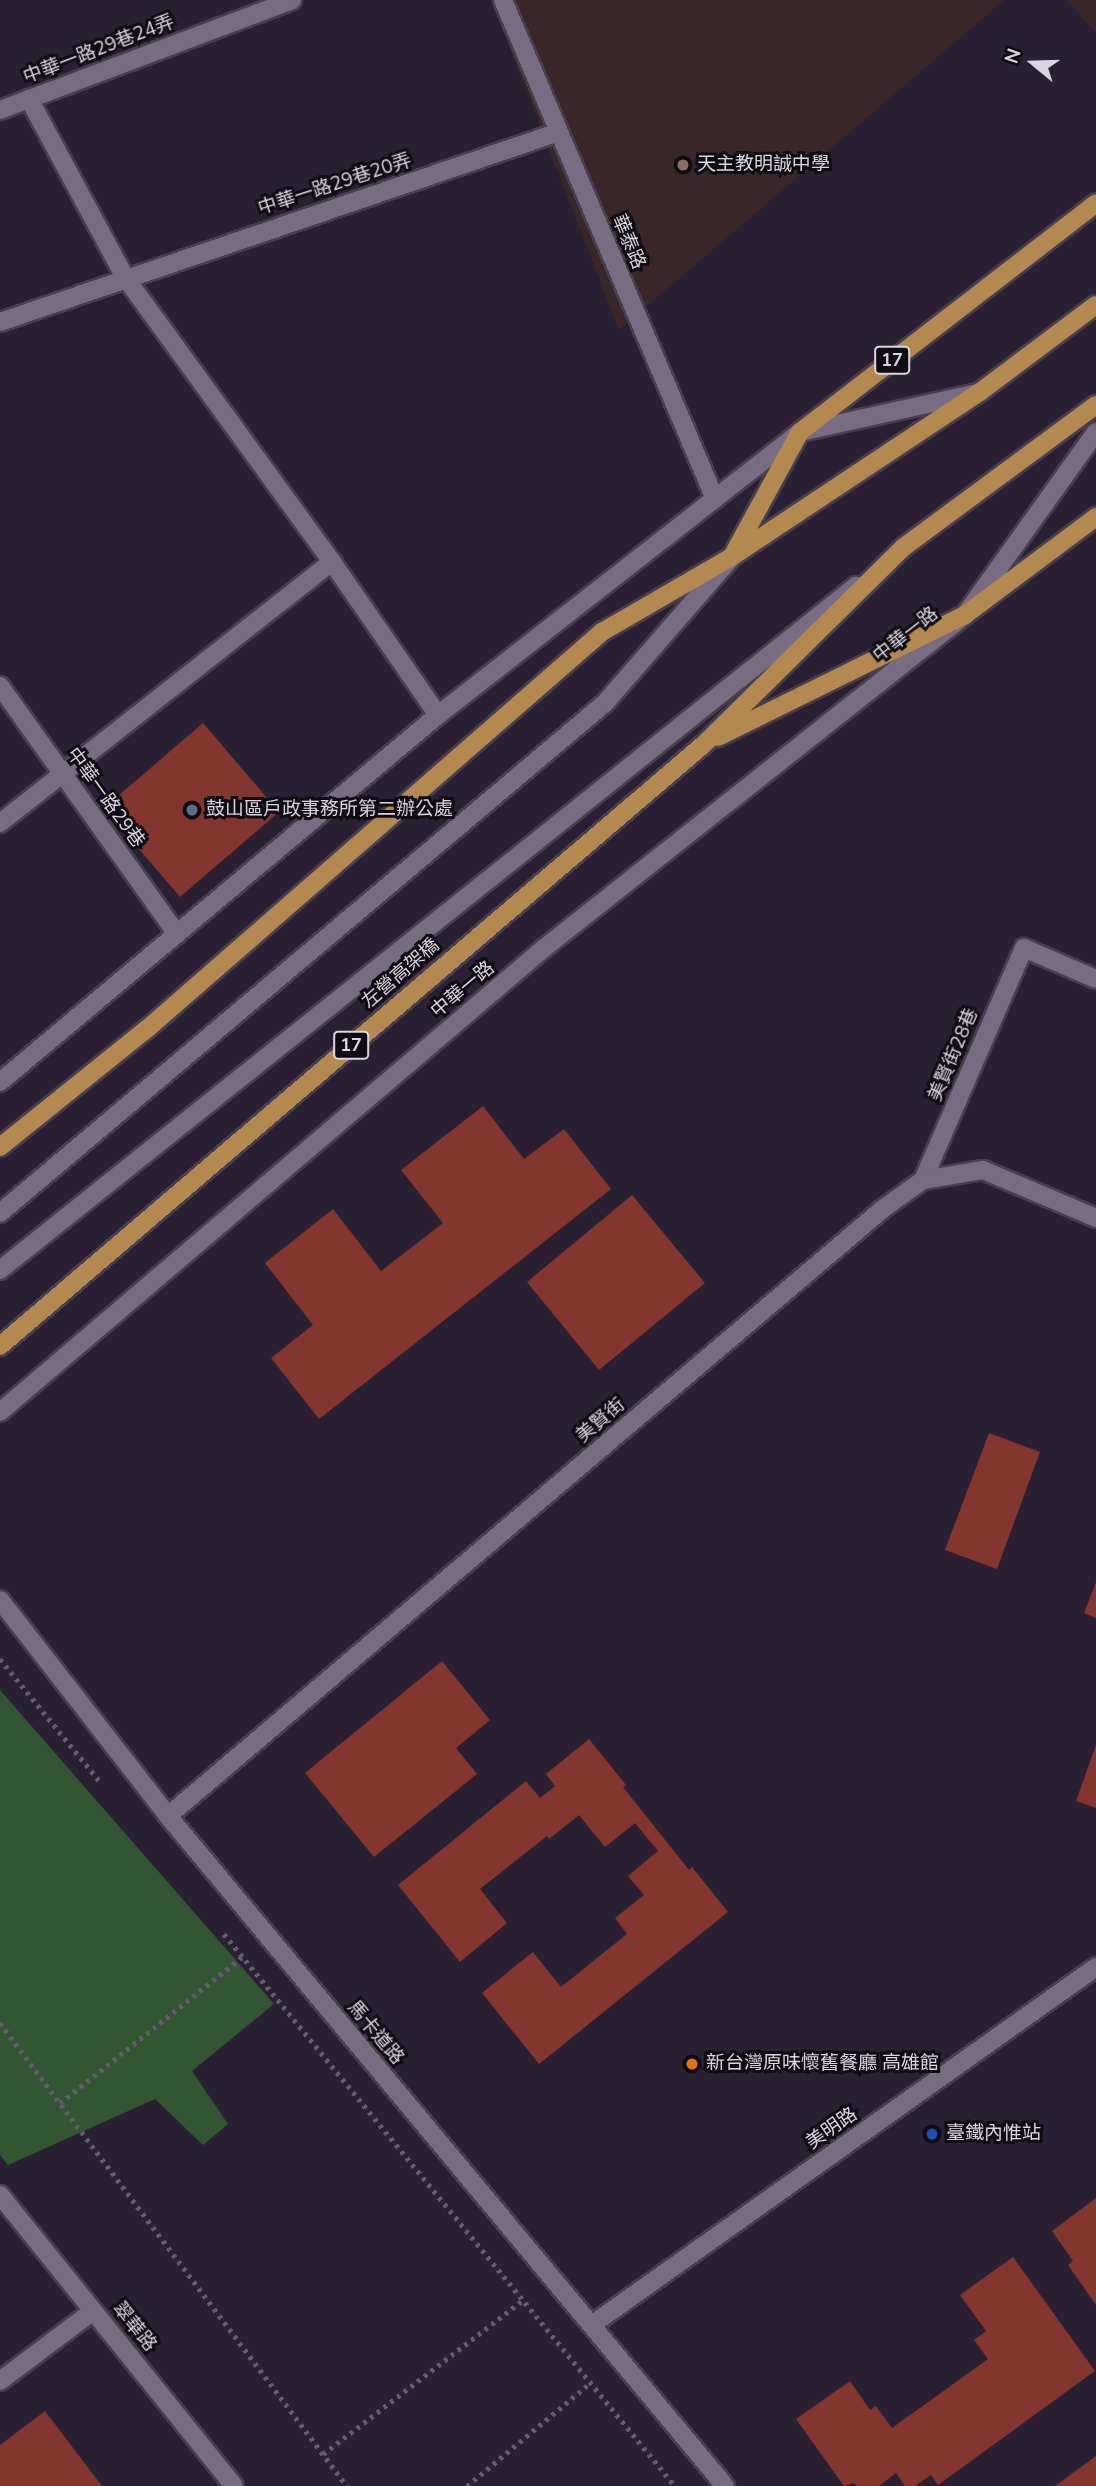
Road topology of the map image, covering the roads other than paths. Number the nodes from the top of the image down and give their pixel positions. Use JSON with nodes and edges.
{"nodes":[{"id":1,"x":292,"y":0,"type":"edge"},
{"id":2,"x":503,"y":0,"type":"edge"},
{"id":3,"x":29,"y":99,"type":"junction"},
{"id":4,"x":0,"y":110,"type":"edge"},
{"id":5,"x":559,"y":132,"type":"junction"},
{"id":6,"x":1096,"y":202,"type":"edge"},
{"id":7,"x":125,"y":277,"type":"junction"},
{"id":8,"x":1096,"y":305,"type":"edge"},
{"id":9,"x":0,"y":322,"type":"edge"},
{"id":10,"x":980,"y":392,"type":"junction"},
{"id":11,"x":1096,"y":405,"type":"edge"},
{"id":12,"x":800,"y":432,"type":"junction"},
{"id":13,"x":1096,"y":432,"type":"edge"},
{"id":14,"x":715,"y":499,"type":"junction"},
{"id":15,"x":1096,"y":517,"type":"edge"},
{"id":16,"x":904,"y":547,"type":"junction"},
{"id":17,"x":733,"y":556,"type":"junction"},
{"id":18,"x":332,"y":562,"type":"junction"},
{"id":19,"x":965,"y":615,"type":"junction"},
{"id":20,"x":0,"y":686,"type":"edge"},
{"id":21,"x":438,"y":715,"type":"junction"},
{"id":22,"x":703,"y":745,"type":"junction"},
{"id":23,"x":61,"y":775,"type":"junction"},
{"id":24,"x":0,"y":823,"type":"edge"},
{"id":25,"x":177,"y":934,"type":"junction"},
{"id":26,"x":1096,"y":979,"type":"edge"},
{"id":27,"x":0,"y":1082,"type":"edge"},
{"id":28,"x":0,"y":1147,"type":"edge"},
{"id":29,"x":923,"y":1180,"type":"junction"},
{"id":30,"x":0,"y":1213,"type":"edge"},
{"id":31,"x":1096,"y":1218,"type":"edge"},
{"id":32,"x":0,"y":1270,"type":"edge"},
{"id":33,"x":0,"y":1346,"type":"edge"},
{"id":34,"x":0,"y":1412,"type":"edge"},
{"id":35,"x":0,"y":1600,"type":"edge"},
{"id":36,"x":168,"y":1816,"type":"junction"},
{"id":37,"x":1096,"y":1967,"type":"edge"},
{"id":38,"x":0,"y":2195,"type":"edge"},
{"id":39,"x":93,"y":2311,"type":"junction"},
{"id":40,"x":593,"y":2324,"type":"junction"},
{"id":41,"x":0,"y":2381,"type":"edge"},
{"id":42,"x":234,"y":2486,"type":"edge"},
{"id":43,"x":725,"y":2486,"type":"edge"}],
"edges":[{"from":1,"to":3,"type":"street","name":"中華一路29巷24弄"},
{"from":2,"to":5,"type":"street","name":"華泰路"},
{"from":3,"to":4,"type":"street","name":"中華一路29巷24弄"},
{"from":3,"to":7,"type":"street"},
{"from":5,"to":7,"type":"street","name":"中華一路29巷20弄"},
{"from":5,"to":14,"type":"street","name":"華泰路"},
{"from":6,"to":12,"type":"main road","number":"17"},
{"from":7,"to":9,"type":"street","name":"中華一路29巷20弄"},
{"from":7,"to":18,"type":"street"},
{"from":8,"to":10,"type":"main road"},
{"from":10,"to":12,"type":"street"},
{"from":10,"to":17,"type":"main road"},
{"from":11,"to":16,"type":"main road","number":"17"},
{"from":12,"to":14,"type":"street"},
{"from":12,"to":17,"type":"main road","number":"17"},
{"from":13,"to":19,"type":"street","name":"中華一路"},
{"from":14,"to":21,"type":"street"},
{"from":15,"to":19,"type":"main road","name":"中華一路","number":"17"},
{"from":16,"to":22,"type":"main road","number":"17"},
{"from":16,"to":32,"type":"street"},
{"from":17,"to":28,"type":"main road"},
{"from":17,"to":30,"type":"street"},
{"from":18,"to":21,"type":"street"},
{"from":18,"to":23,"type":"street"},
{"from":19,"to":22,"type":"main road","name":"中華一路","number":"17"},
{"from":19,"to":34,"type":"street","name":"中華一路"},
{"from":20,"to":23,"type":"street","name":"中華一路29巷"},
{"from":21,"to":25,"type":"street"},
{"from":22,"to":33,"type":"main road","name":"左營高架橋","number":"17"},
{"from":23,"to":24,"type":"street"},
{"from":23,"to":25,"type":"street","name":"中華一路29巷"},
{"from":25,"to":27,"type":"street"},
{"from":26,"to":29,"type":"street","name":"美賢街28巷"},
{"from":29,"to":31,"type":"street","name":"美賢街"},
{"from":29,"to":36,"type":"street","name":"美賢街"},
{"from":35,"to":36,"type":"street","name":"馬卡道路"},
{"from":36,"to":40,"type":"street","name":"馬卡道路"},
{"from":37,"to":40,"type":"street","name":"美明路"},
{"from":38,"to":39,"type":"street","name":"翠華路"},
{"from":39,"to":41,"type":"street"},
{"from":39,"to":42,"type":"street","name":"翠華路"},
{"from":40,"to":43,"type":"street","name":"馬卡道路"}]}
